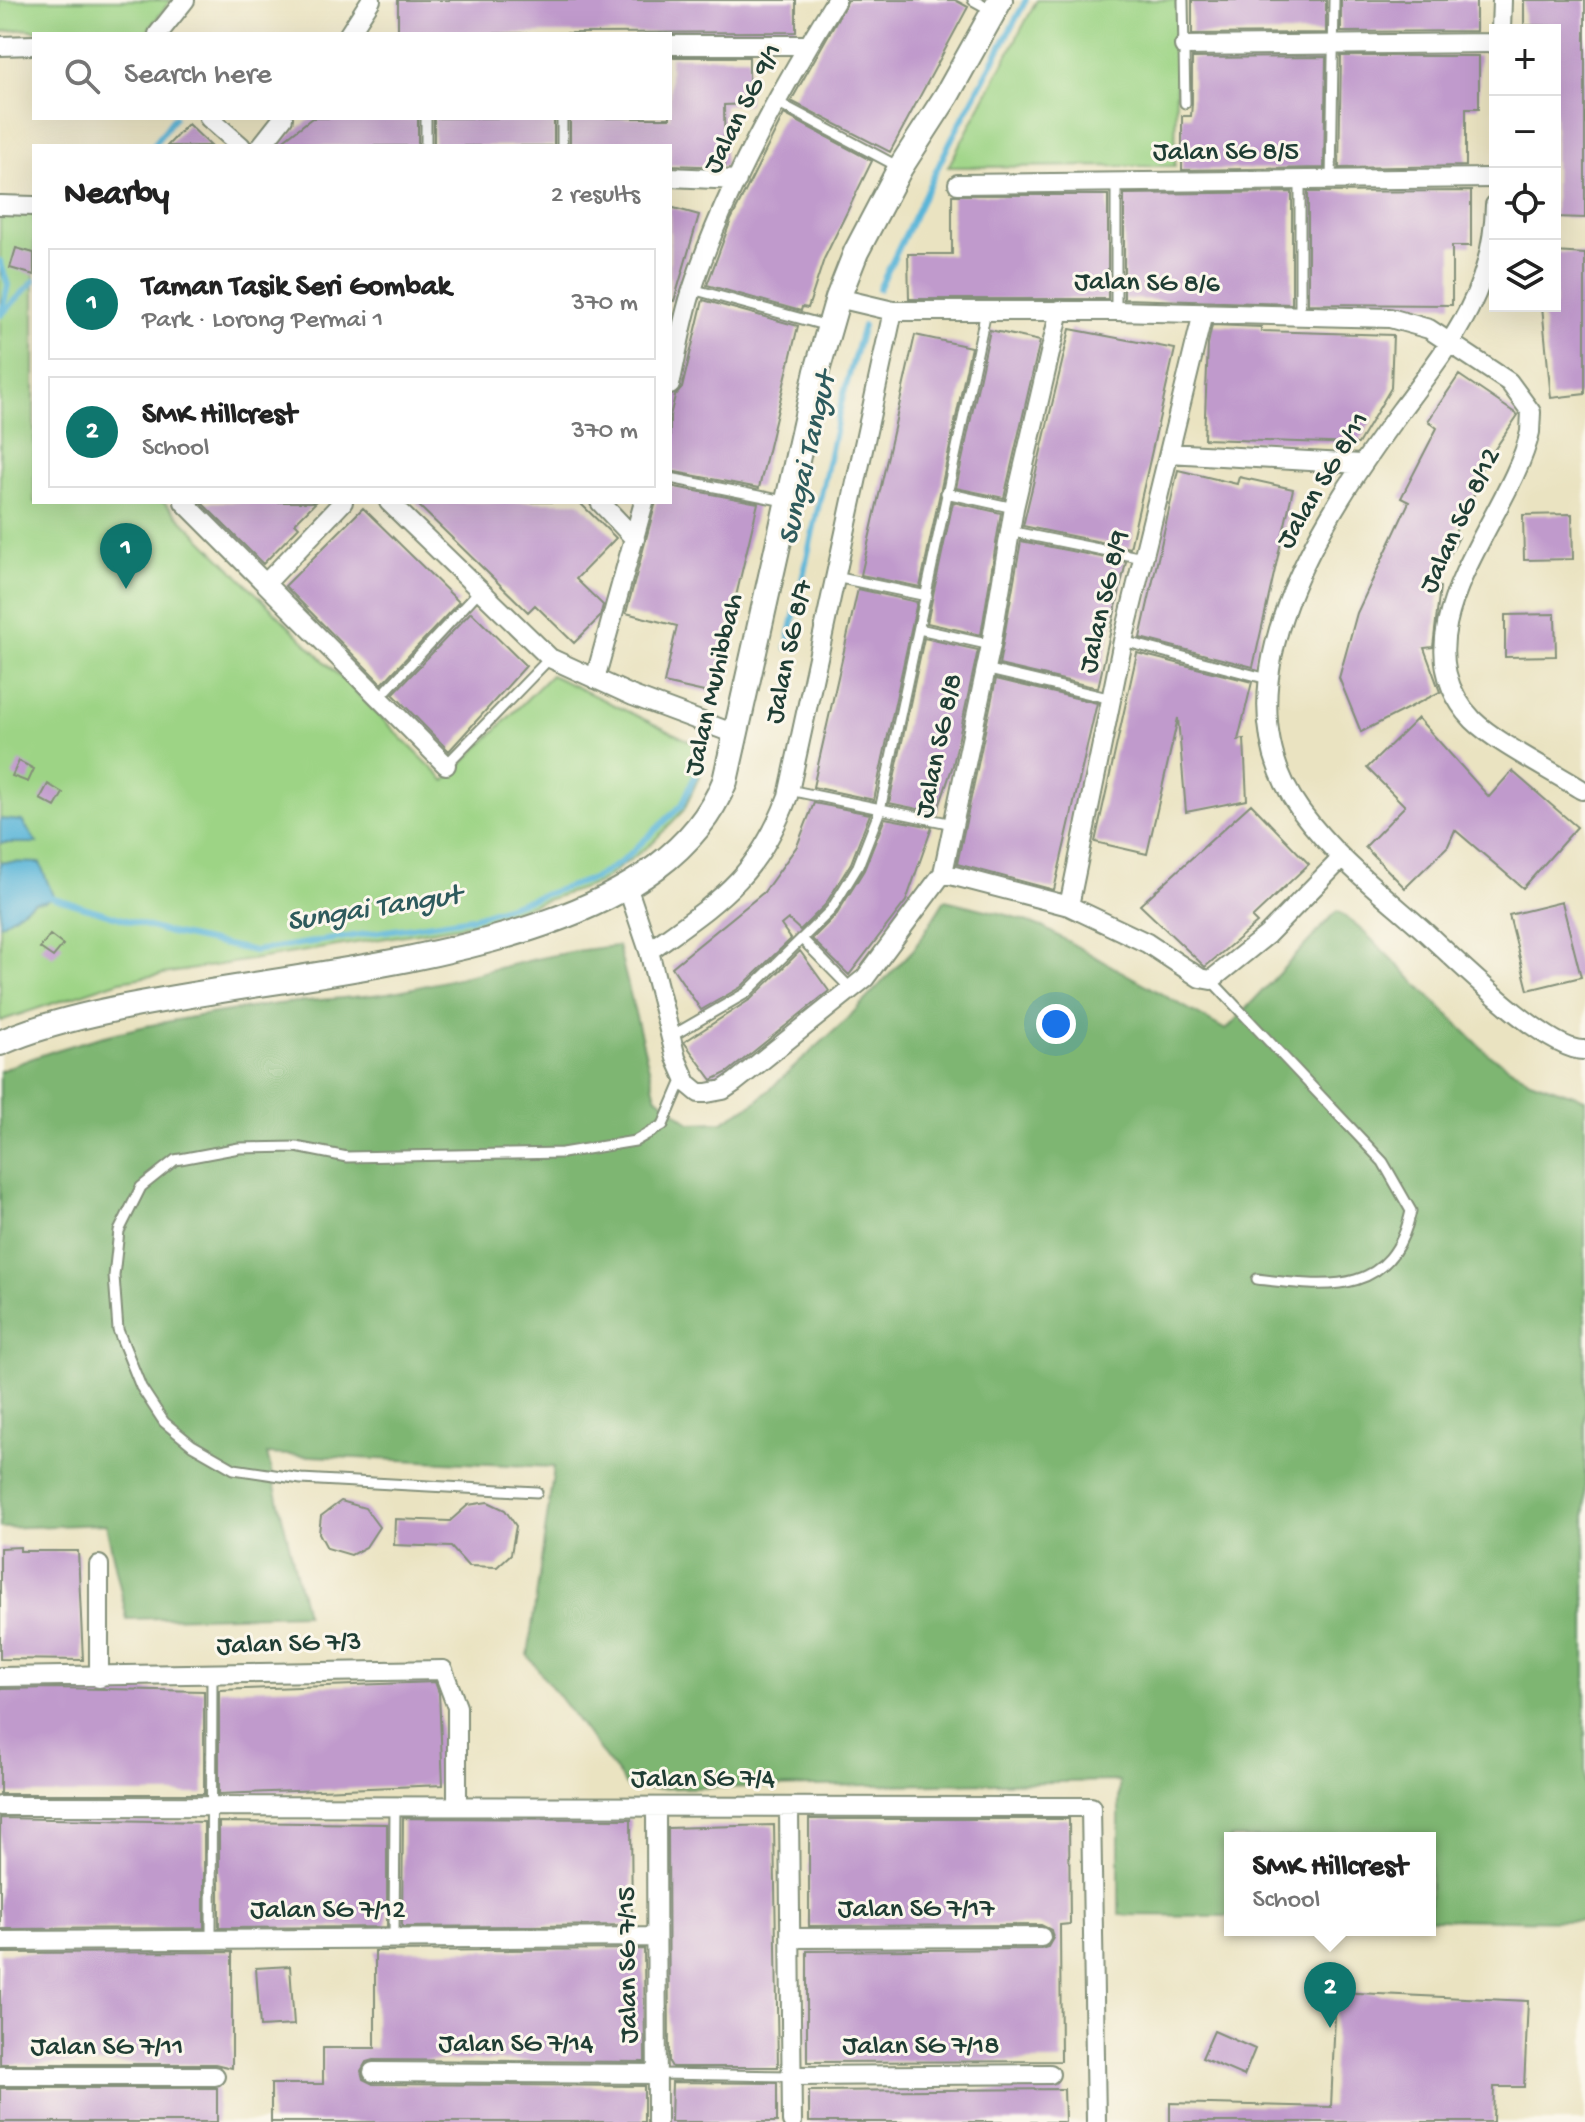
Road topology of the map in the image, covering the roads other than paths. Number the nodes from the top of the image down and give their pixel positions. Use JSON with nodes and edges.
{"nodes":[{"id":1,"x":185,"y":0,"type":"edge"},
{"id":2,"x":836,"y":0,"type":"edge"},
{"id":3,"x":1183,"y":0,"type":"edge"},
{"id":4,"x":1334,"y":0,"type":"edge"},
{"id":5,"x":1502,"y":0,"type":"edge"},
{"id":6,"x":368,"y":1,"type":"edge"},
{"id":7,"x":989,"y":4,"type":"edge"},
{"id":8,"x":1501,"y":24,"type":"edge"},
{"id":9,"x":160,"y":32,"type":"edge"},
{"id":10,"x":356,"y":32,"type":"edge"},
{"id":11,"x":1334,"y":42,"type":"junction"},
{"id":12,"x":1489,"y":43,"type":"edge"},
{"id":13,"x":32,"y":45,"type":"edge"},
{"id":14,"x":672,"y":45,"type":"edge"},
{"id":15,"x":808,"y":45,"type":"junction"},
{"id":16,"x":0,"y":46,"type":"edge"},
{"id":17,"x":1184,"y":46,"type":"junction"},
{"id":18,"x":777,"y":102,"type":"junction"},
{"id":19,"x":1185,"y":103,"type":"dead end"},
{"id":20,"x":211,"y":120,"type":"edge"},
{"id":21,"x":281,"y":120,"type":"edge"},
{"id":22,"x":426,"y":120,"type":"edge"},
{"id":23,"x":562,"y":120,"type":"edge"},
{"id":24,"x":239,"y":144,"type":"edge"},
{"id":25,"x":263,"y":144,"type":"edge"},
{"id":26,"x":426,"y":144,"type":"edge"},
{"id":27,"x":562,"y":144,"type":"edge"},
{"id":28,"x":900,"y":168,"type":"junction"},
{"id":29,"x":672,"y":177,"type":"edge"},
{"id":30,"x":1489,"y":178,"type":"edge"},
{"id":31,"x":737,"y":180,"type":"junction"},
{"id":32,"x":1300,"y":180,"type":"junction"},
{"id":33,"x":1331,"y":181,"type":"junction"},
{"id":34,"x":1116,"y":182,"type":"junction"},
{"id":35,"x":958,"y":184,"type":"dead end"},
{"id":36,"x":0,"y":205,"type":"edge"},
{"id":37,"x":32,"y":206,"type":"edge"},
{"id":38,"x":1494,"y":240,"type":"edge"},
{"id":39,"x":692,"y":289,"type":"junction"},
{"id":40,"x":838,"y":298,"type":"junction"},
{"id":41,"x":1060,"y":310,"type":"junction"},
{"id":42,"x":893,"y":311,"type":"junction"},
{"id":43,"x":986,"y":311,"type":"junction"},
{"id":44,"x":1116,"y":311,"type":"junction"},
{"id":45,"x":1203,"y":313,"type":"junction"},
{"id":46,"x":1300,"y":314,"type":"junction"},
{"id":47,"x":829,"y":326,"type":"junction"},
{"id":48,"x":675,"y":339,"type":"edge"},
{"id":49,"x":1450,"y":343,"type":"junction"},
{"id":50,"x":672,"y":367,"type":"edge"},
{"id":51,"x":1169,"y":453,"type":"junction"},
{"id":52,"x":1361,"y":464,"type":"junction"},
{"id":53,"x":672,"y":478,"type":"edge"},
{"id":54,"x":946,"y":493,"type":"junction"},
{"id":55,"x":789,"y":502,"type":"junction"},
{"id":56,"x":186,"y":504,"type":"edge"},
{"id":57,"x":341,"y":504,"type":"edge"},
{"id":58,"x":394,"y":504,"type":"edge"},
{"id":59,"x":602,"y":504,"type":"edge"},
{"id":60,"x":644,"y":504,"type":"edge"},
{"id":61,"x":1014,"y":508,"type":"junction"},
{"id":62,"x":1009,"y":531,"type":"junction"},
{"id":63,"x":635,"y":539,"type":"junction"},
{"id":64,"x":1143,"y":558,"type":"junction"},
{"id":65,"x":835,"y":577,"type":"junction"},
{"id":66,"x":267,"y":582,"type":"junction"},
{"id":67,"x":480,"y":590,"type":"junction"},
{"id":68,"x":927,"y":596,"type":"junction"},
{"id":69,"x":919,"y":629,"type":"junction"},
{"id":70,"x":1123,"y":641,"type":"junction"},
{"id":71,"x":991,"y":645,"type":"junction"},
{"id":72,"x":550,"y":658,"type":"junction"},
{"id":73,"x":985,"y":669,"type":"junction"},
{"id":74,"x":595,"y":679,"type":"junction"},
{"id":75,"x":1268,"y":679,"type":"junction"},
{"id":76,"x":380,"y":697,"type":"junction"},
{"id":77,"x":1112,"y":699,"type":"junction"},
{"id":78,"x":735,"y":734,"type":"junction"},
{"id":79,"x":446,"y":765,"type":"joint"},
{"id":80,"x":789,"y":790,"type":"junction"},
{"id":81,"x":1582,"y":790,"type":"dead end"},
{"id":82,"x":880,"y":810,"type":"junction"},
{"id":83,"x":953,"y":824,"type":"junction"},
{"id":84,"x":1342,"y":858,"type":"junction"},
{"id":85,"x":943,"y":873,"type":"junction"},
{"id":86,"x":628,"y":889,"type":"junction"},
{"id":87,"x":1069,"y":906,"type":"junction"},
{"id":88,"x":802,"y":939,"type":"junction"},
{"id":89,"x":649,"y":951,"type":"junction"},
{"id":90,"x":1211,"y":980,"type":"junction"},
{"id":91,"x":853,"y":991,"type":"junction"},
{"id":92,"x":670,"y":1037,"type":"junction"},
{"id":93,"x":0,"y":1043,"type":"edge"},
{"id":94,"x":1585,"y":1050,"type":"edge"},
{"id":95,"x":684,"y":1076,"type":"junction"},
{"id":96,"x":1257,"y":1279,"type":"dead end"},
{"id":97,"x":537,"y":1492,"type":"dead end"},
{"id":98,"x":99,"y":1565,"type":"dead end"},
{"id":99,"x":212,"y":1676,"type":"junction"},
{"id":100,"x":0,"y":1677,"type":"edge"},
{"id":101,"x":99,"y":1678,"type":"junction"},
{"id":102,"x":457,"y":1804,"type":"junction"},
{"id":103,"x":212,"y":1805,"type":"junction"},
{"id":104,"x":395,"y":1805,"type":"junction"},
{"id":105,"x":0,"y":1806,"type":"edge"},
{"id":106,"x":656,"y":1808,"type":"junction"},
{"id":107,"x":789,"y":1809,"type":"junction"},
{"id":108,"x":655,"y":1937,"type":"junction"},
{"id":109,"x":1041,"y":1937,"type":"dead end"},
{"id":110,"x":792,"y":1938,"type":"junction"},
{"id":111,"x":394,"y":1939,"type":"junction"},
{"id":112,"x":211,"y":1940,"type":"junction"},
{"id":113,"x":0,"y":1941,"type":"edge"},
{"id":114,"x":373,"y":2072,"type":"dead end"},
{"id":115,"x":658,"y":2074,"type":"junction"},
{"id":116,"x":1050,"y":2074,"type":"dead end"},
{"id":117,"x":0,"y":2076,"type":"edge"},
{"id":118,"x":215,"y":2076,"type":"dead end"},
{"id":119,"x":793,"y":2076,"type":"junction"},
{"id":120,"x":657,"y":2122,"type":"edge"},
{"id":121,"x":792,"y":2122,"type":"edge"},
{"id":122,"x":1096,"y":2122,"type":"edge"}],
"edges":[{"from":1,"to":9,"type":"street"},
{"from":2,"to":15,"type":"street","name":"Jalan SG 9/1"},
{"from":3,"to":17,"type":"lane"},
{"from":4,"to":11,"type":"lane"},
{"from":5,"to":8,"type":"street"},
{"from":6,"to":10,"type":"street"},
{"from":7,"to":28,"type":"street","name":"Jalan Muhibbah"},
{"from":11,"to":12,"type":"street"},
{"from":11,"to":17,"type":"street"},
{"from":11,"to":33,"type":"lane"},
{"from":13,"to":16,"type":"street"},
{"from":14,"to":15,"type":"street"},
{"from":15,"to":18,"type":"street","name":"Jalan SG 9/1"},
{"from":17,"to":19,"type":"lane"},
{"from":18,"to":28,"type":"lane"},
{"from":18,"to":31,"type":"street","name":"Jalan SG 9/1"},
{"from":20,"to":24,"type":"street"},
{"from":21,"to":25,"type":"street"},
{"from":22,"to":26,"type":"lane"},
{"from":23,"to":27,"type":"lane"},
{"from":28,"to":40,"type":"street","name":"Jalan Muhibbah"},
{"from":29,"to":31,"type":"street"},
{"from":30,"to":33,"type":"street","name":"Jalan SG 8/5"},
{"from":31,"to":39,"type":"street","name":"Jalan SG 9/1"},
{"from":32,"to":33,"type":"street","name":"Jalan SG 8/5"},
{"from":32,"to":34,"type":"street","name":"Jalan SG 8/5"},
{"from":32,"to":46,"type":"lane"},
{"from":34,"to":35,"type":"street","name":"Jalan SG 8/5"},
{"from":34,"to":44,"type":"lane"},
{"from":36,"to":37,"type":"street"},
{"from":38,"to":49,"type":"street","name":"Jalan SG 8/11"},
{"from":39,"to":47,"type":"lane"},
{"from":39,"to":48,"type":"street","name":"Jalan SG 9/1"},
{"from":40,"to":42,"type":"street","name":"Jalan SG 8/6"},
{"from":40,"to":47,"type":"street","name":"Jalan Muhibbah"},
{"from":41,"to":43,"type":"street","name":"Jalan SG 8/6"},
{"from":41,"to":44,"type":"street","name":"Jalan SG 8/6"},
{"from":41,"to":61,"type":"street","name":"Jalan SG 8/8"},
{"from":42,"to":43,"type":"street","name":"Jalan SG 8/6"},
{"from":42,"to":65,"type":"street","name":"Jalan SG 8/7"},
{"from":43,"to":54,"type":"lane"},
{"from":44,"to":45,"type":"street","name":"Jalan SG 8/6"},
{"from":45,"to":46,"type":"street","name":"Jalan SG 8/6"},
{"from":45,"to":51,"type":"street","name":"Jalan SG 8/9"},
{"from":46,"to":49,"type":"street","name":"Jalan SG 8/6"},
{"from":47,"to":55,"type":"street","name":"Jalan Muhibbah"},
{"from":48,"to":50,"type":"street","name":"Jalan SG 9/1"},
{"from":49,"to":52,"type":"street","name":"Jalan SG 8/11"},
{"from":49,"to":81,"type":"street","name":"Jalan SG 8/12"},
{"from":51,"to":52,"type":"street"},
{"from":51,"to":64,"type":"street","name":"Jalan SG 8/9"},
{"from":52,"to":75,"type":"street","name":"Jalan SG 8/11"},
{"from":53,"to":55,"type":"lane"},
{"from":54,"to":61,"type":"lane"},
{"from":54,"to":68,"type":"lane"},
{"from":55,"to":78,"type":"street","name":"Jalan Muhibbah"},
{"from":56,"to":66,"type":"street"},
{"from":57,"to":66,"type":"street"},
{"from":58,"to":67,"type":"street"},
{"from":59,"to":63,"type":"street"},
{"from":60,"to":63,"type":"street"},
{"from":61,"to":62,"type":"street","name":"Jalan SG 8/8"},
{"from":62,"to":64,"type":"lane"},
{"from":62,"to":71,"type":"street","name":"Jalan SG 8/8"},
{"from":63,"to":74,"type":"street"},
{"from":64,"to":70,"type":"street","name":"Jalan SG 8/9"},
{"from":65,"to":68,"type":"lane"},
{"from":65,"to":80,"type":"street","name":"Jalan SG 8/7"},
{"from":66,"to":76,"type":"street"},
{"from":67,"to":72,"type":"street"},
{"from":67,"to":76,"type":"lane"},
{"from":68,"to":69,"type":"lane"},
{"from":69,"to":71,"type":"lane"},
{"from":69,"to":82,"type":"lane"},
{"from":70,"to":75,"type":"lane"},
{"from":70,"to":77,"type":"street","name":"Jalan SG 8/9"},
{"from":71,"to":73,"type":"street","name":"Jalan SG 8/8"},
{"from":72,"to":74,"type":"street"},
{"from":72,"to":79,"type":"lane"},
{"from":73,"to":77,"type":"lane"},
{"from":73,"to":83,"type":"street","name":"Jalan SG 8/8"},
{"from":74,"to":78,"type":"street"},
{"from":75,"to":84,"type":"street","name":"Jalan SG 8/11"},
{"from":76,"to":79,"type":"street"},
{"from":77,"to":87,"type":"street","name":"Jalan SG 8/9"},
{"from":78,"to":86,"type":"street","name":"Jalan Muhibbah"},
{"from":80,"to":82,"type":"lane"},
{"from":80,"to":89,"type":"street","name":"Jalan SG 8/7"},
{"from":82,"to":83,"type":"lane"},
{"from":82,"to":88,"type":"lane"},
{"from":83,"to":85,"type":"street","name":"Jalan SG 8/8"},
{"from":84,"to":90,"type":"street"},
{"from":84,"to":94,"type":"street","name":"Jalan SG 8/11"},
{"from":85,"to":87,"type":"street"},
{"from":85,"to":91,"type":"street","name":"Jalan SG 8/8"},
{"from":86,"to":89,"type":"street"},
{"from":86,"to":93,"type":"street","name":"Jalan Muhibbah"},
{"from":87,"to":90,"type":"street"},
{"from":88,"to":91,"type":"lane"},
{"from":88,"to":92,"type":"lane"},
{"from":89,"to":92,"type":"street"},
{"from":90,"to":96,"type":"lane"},
{"from":91,"to":95,"type":"street","name":"Jalan SG 8/8"},
{"from":92,"to":95,"type":"street"},
{"from":95,"to":97,"type":"lane"},
{"from":98,"to":101,"type":"street"},
{"from":99,"to":101,"type":"street","name":"Jalan SG 7/3"},
{"from":99,"to":102,"type":"street","name":"Jalan SG 7/3"},
{"from":99,"to":103,"type":"lane"},
{"from":100,"to":101,"type":"street","name":"Jalan SG 7/3"},
{"from":102,"to":104,"type":"street","name":"Jalan SG 7/4"},
{"from":102,"to":106,"type":"street","name":"Jalan SG 7/4"},
{"from":103,"to":104,"type":"street","name":"Jalan SG 7/4"},
{"from":103,"to":105,"type":"street","name":"Jalan SG 7/4"},
{"from":103,"to":112,"type":"lane"},
{"from":104,"to":111,"type":"lane"},
{"from":106,"to":107,"type":"street","name":"Jalan SG 7/4"},
{"from":106,"to":108,"type":"street","name":"Jalan SG 7/15"},
{"from":107,"to":110,"type":"street"},
{"from":107,"to":122,"type":"street","name":"Jalan SG 7/4"},
{"from":108,"to":111,"type":"street","name":"Jalan SG 7/12"},
{"from":108,"to":115,"type":"street","name":"Jalan SG 7/15"},
{"from":109,"to":110,"type":"street","name":"Jalan SG 7/17"},
{"from":110,"to":119,"type":"street"},
{"from":111,"to":112,"type":"street","name":"Jalan SG 7/12"},
{"from":112,"to":113,"type":"street","name":"Jalan SG 7/12"},
{"from":114,"to":115,"type":"street","name":"Jalan SG 7/14"},
{"from":115,"to":119,"type":"lane"},
{"from":115,"to":120,"type":"street","name":"Jalan SG 7/15"},
{"from":116,"to":119,"type":"street","name":"Jalan SG 7/18"},
{"from":117,"to":118,"type":"street","name":"Jalan SG 7/11"},
{"from":119,"to":121,"type":"street"}]}
